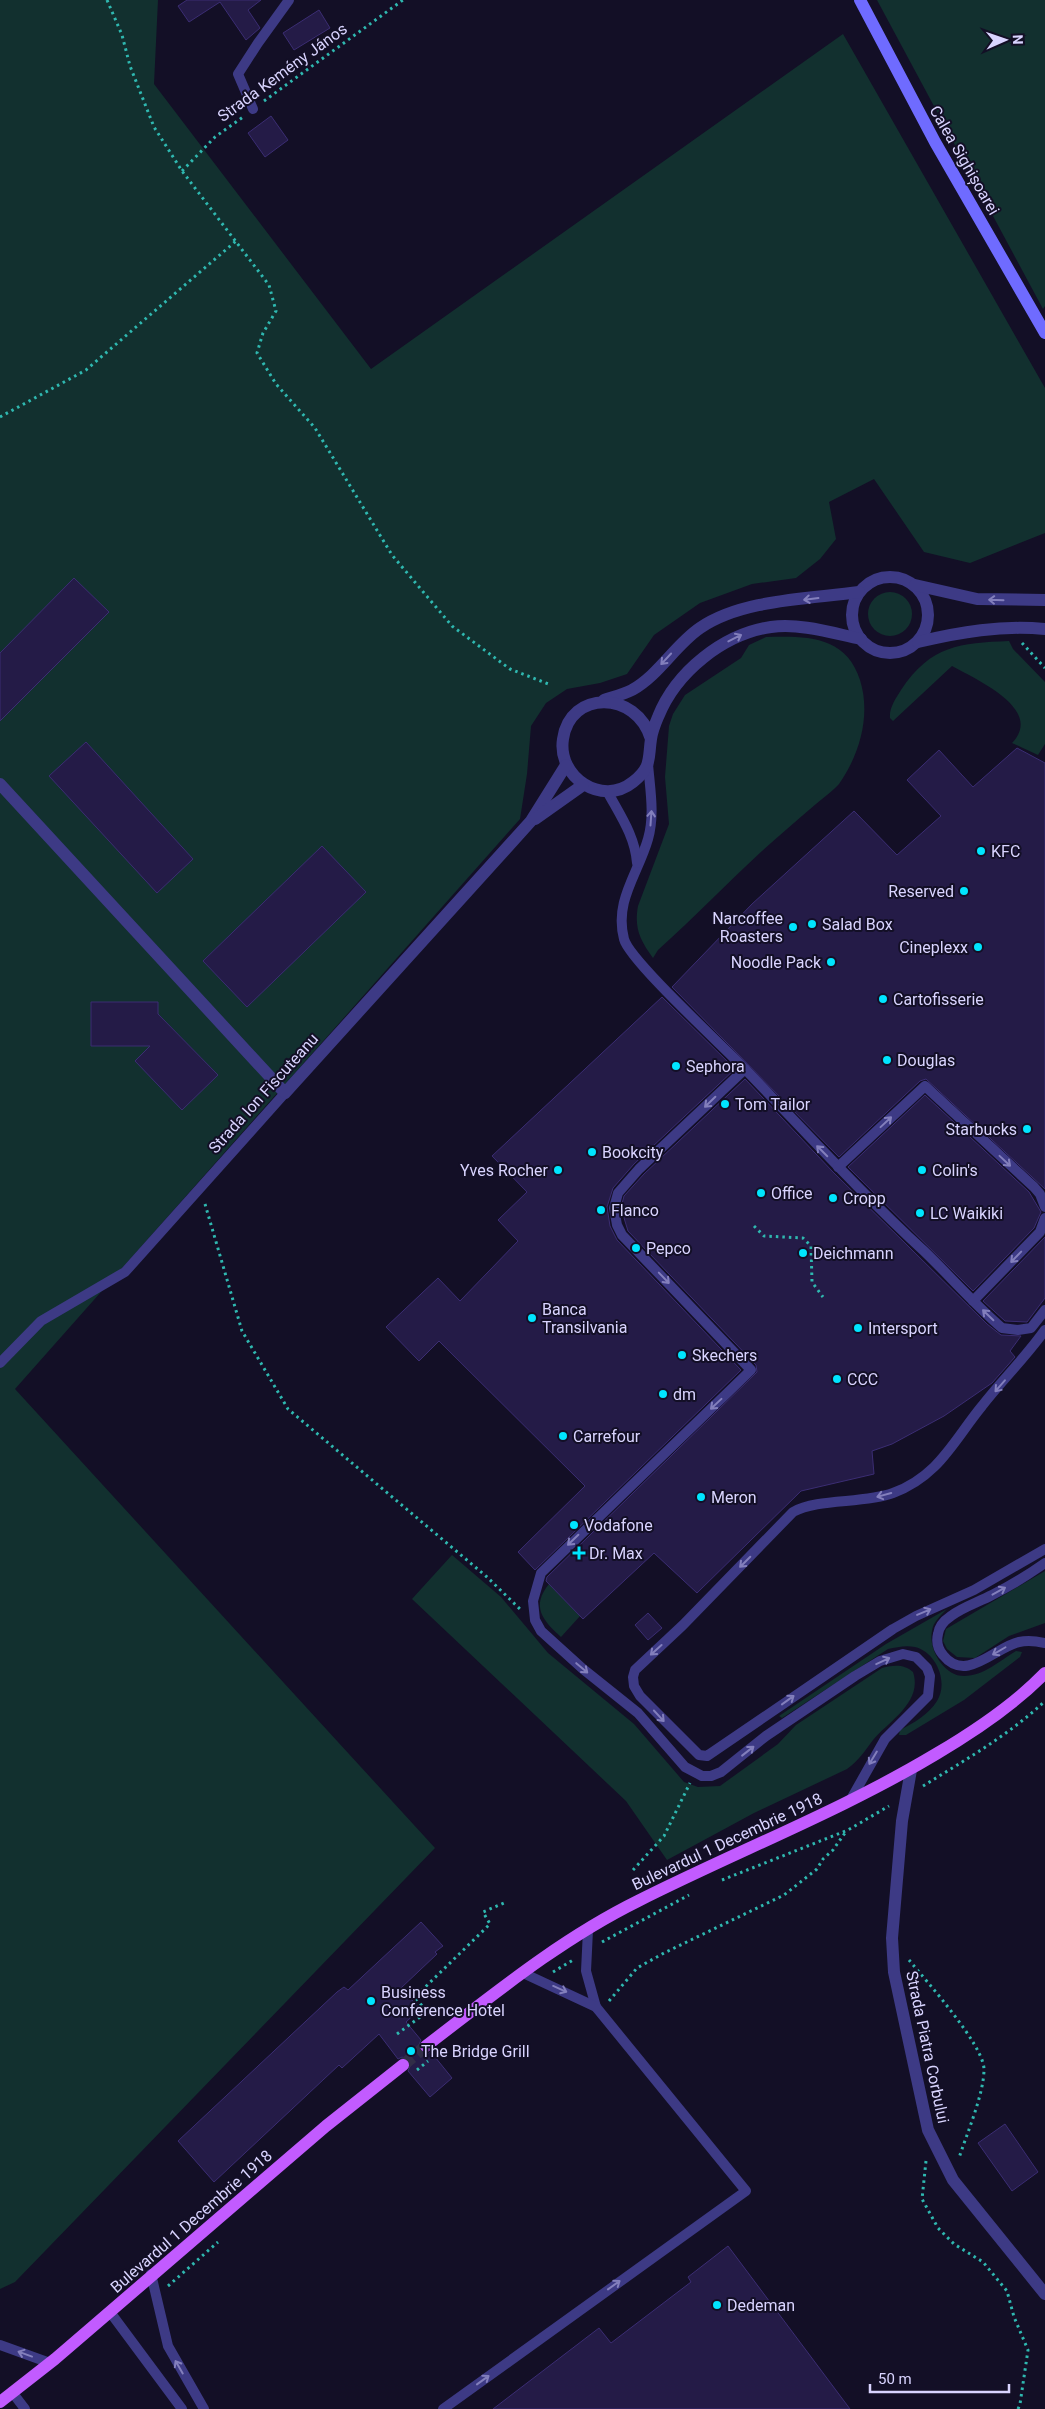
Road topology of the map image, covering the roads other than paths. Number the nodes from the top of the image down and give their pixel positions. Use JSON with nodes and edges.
{"nodes":[{"id":1,"x":289,"y":0,"type":"edge"},
{"id":2,"x":860,"y":0,"type":"edge"},
{"id":3,"x":253,"y":109,"type":"road end"},
{"id":4,"x":1045,"y":334,"type":"edge"},
{"id":5,"x":915,"y":585,"type":"junction"},
{"id":6,"x":859,"y":592,"type":"junction"},
{"id":7,"x":1045,"y":600,"type":"edge"},
{"id":8,"x":1045,"y":629,"type":"edge"},
{"id":9,"x":861,"y":639,"type":"junction"},
{"id":10,"x":918,"y":642,"type":"junction"},
{"id":11,"x":598,"y":703,"type":"junction"},
{"id":12,"x":650,"y":739,"type":"junction"},
{"id":13,"x":648,"y":764,"type":"junction"},
{"id":14,"x":566,"y":765,"type":"junction"},
{"id":15,"x":0,"y":784,"type":"edge"},
{"id":16,"x":583,"y":785,"type":"junction"},
{"id":17,"x":607,"y":791,"type":"junction"},
{"id":18,"x":531,"y":821,"type":"junction"},
{"id":19,"x":637,"y":864,"type":"junction"},
{"id":20,"x":745,"y":1069,"type":"junction"},
{"id":21,"x":285,"y":1093,"type":"junction"},
{"id":22,"x":838,"y":1167,"type":"junction"},
{"id":23,"x":1045,"y":1207,"type":"edge"},
{"id":24,"x":1045,"y":1218,"type":"edge"},
{"id":25,"x":973,"y":1301,"type":"junction"},
{"id":26,"x":1045,"y":1310,"type":"edge"},
{"id":27,"x":1045,"y":1330,"type":"edge"},
{"id":28,"x":0,"y":1363,"type":"edge"},
{"id":29,"x":1045,"y":1549,"type":"edge"},
{"id":30,"x":1045,"y":1563,"type":"edge"},
{"id":31,"x":1045,"y":1643,"type":"edge"},
{"id":32,"x":1045,"y":1673,"type":"edge"},
{"id":33,"x":911,"y":1770,"type":"junction"},
{"id":34,"x":850,"y":1801,"type":"junction"},
{"id":35,"x":588,"y":1930,"type":"junction"},
{"id":36,"x":523,"y":1973,"type":"junction"},
{"id":37,"x":596,"y":2007,"type":"junction"},
{"id":38,"x":426,"y":2046,"type":"tunnel mouth"},
{"id":39,"x":403,"y":2065,"type":"tunnel mouth"},
{"id":40,"x":151,"y":2274,"type":"junction"},
{"id":41,"x":1045,"y":2294,"type":"edge"},
{"id":42,"x":110,"y":2312,"type":"junction"},
{"id":43,"x":3,"y":2349,"type":"edge"},
{"id":44,"x":50,"y":2363,"type":"junction"},
{"id":45,"x":12,"y":2392,"type":"junction"},
{"id":46,"x":0,"y":2402,"type":"edge"},
{"id":47,"x":25,"y":2409,"type":"edge"},
{"id":48,"x":182,"y":2409,"type":"edge"},
{"id":49,"x":204,"y":2409,"type":"edge"},
{"id":50,"x":443,"y":2409,"type":"edge"}],
"edges":[{"from":1,"to":3,"type":"lane"},
{"from":2,"to":4,"type":"main road","name":"Calea Sighișoarei"},
{"from":5,"to":6,"type":"street"},
{"from":7,"to":5,"type":"street","one_way":true},
{"from":5,"to":10,"type":"street"},
{"from":6,"to":9,"type":"street"},
{"from":6,"to":11,"type":"street","one_way":true},
{"from":8,"to":10,"type":"street"},
{"from":9,"to":10,"type":"street"},
{"from":12,"to":9,"type":"street","one_way":true},
{"from":11,"to":12,"type":"street"},
{"from":11,"to":14,"type":"street"},
{"from":12,"to":13,"type":"street"},
{"from":13,"to":17,"type":"street"},
{"from":19,"to":13,"type":"lane","one_way":true},
{"from":14,"to":16,"type":"street"},
{"from":14,"to":18,"type":"street","name":"Strada Ion Fiscuteanu"},
{"from":15,"to":21,"type":"street"},
{"from":16,"to":17,"type":"street"},
{"from":16,"to":18,"type":"street","name":"Strada Ion Fiscuteanu"},
{"from":17,"to":19,"type":"lane"},
{"from":18,"to":21,"type":"street","name":"Strada Ion Fiscuteanu"},
{"from":19,"to":20,"type":"lane"},
{"from":22,"to":20,"type":"lane","one_way":true},
{"from":20,"to":34,"type":"lane","one_way":true},
{"from":21,"to":28,"type":"lane","name":"Strada Ion Fiscuteanu"},
{"from":22,"to":23,"type":"lane","one_way":true},
{"from":22,"to":25,"type":"lane"},
{"from":24,"to":25,"type":"lane","one_way":true},
{"from":26,"to":25,"type":"lane","one_way":true},
{"from":27,"to":29,"type":"lane","one_way":true},
{"from":31,"to":30,"type":"lane","one_way":true},
{"from":32,"to":33,"type":"main road","name":"Bulevardul 1 Decembrie 1918"},
{"from":33,"to":34,"type":"main road","name":"Bulevardul 1 Decembrie 1918"},
{"from":33,"to":41,"type":"street","name":"Strada Piatra Corbului"},
{"from":34,"to":35,"type":"main road","name":"Bulevardul 1 Decembrie 1918"},
{"from":35,"to":36,"type":"main road","name":"Bulevardul 1 Decembrie 1918"},
{"from":35,"to":37,"type":"lane"},
{"from":36,"to":37,"type":"lane","one_way":true},
{"from":36,"to":38,"type":"main road","name":"Bulevardul 1 Decembrie 1918"},
{"from":50,"to":37,"type":"lane","one_way":true},
{"from":39,"to":40,"type":"main road","name":"Bulevardul 1 Decembrie 1918"},
{"from":40,"to":42,"type":"main road","name":"Bulevardul 1 Decembrie 1918"},
{"from":49,"to":40,"type":"lane","one_way":true},
{"from":42,"to":44,"type":"main road","name":"Bulevardul 1 Decembrie 1918"},
{"from":42,"to":48,"type":"lane"},
{"from":44,"to":43,"type":"lane","one_way":true},
{"from":44,"to":45,"type":"main road","name":"Bulevardul 1 Decembrie 1918"},
{"from":45,"to":46,"type":"main road","name":"Bulevardul 1 Decembrie 1918"},
{"from":45,"to":47,"type":"lane"}]}
